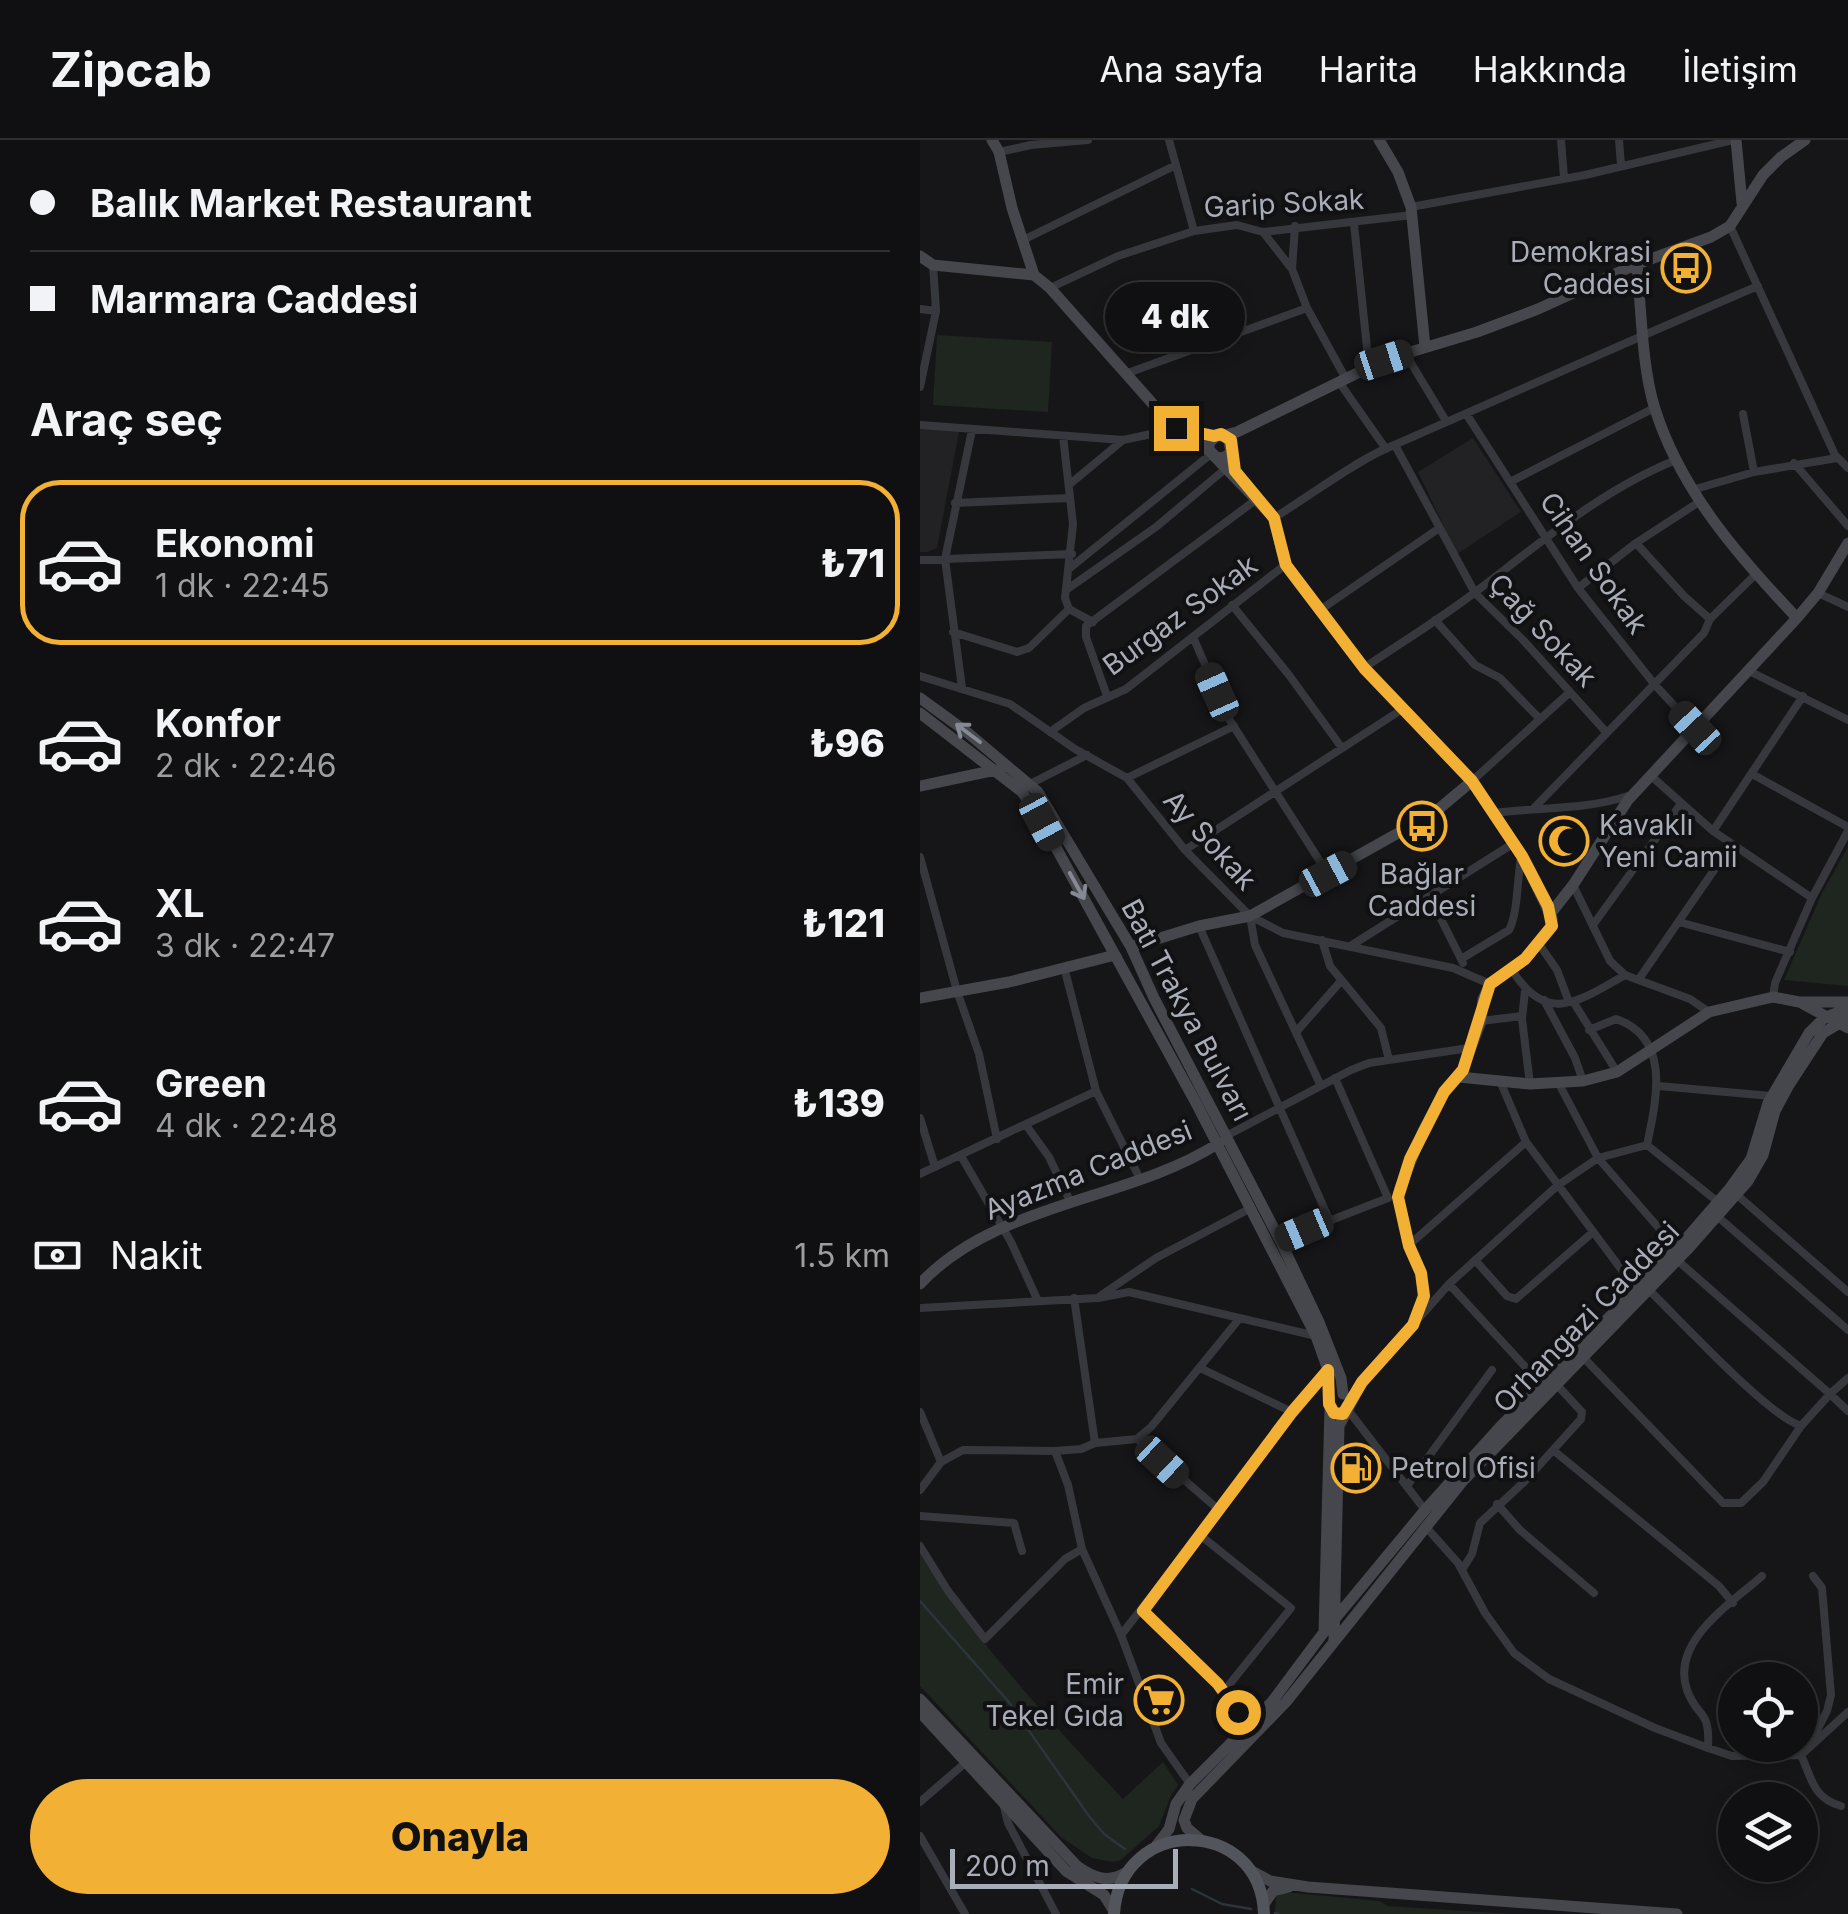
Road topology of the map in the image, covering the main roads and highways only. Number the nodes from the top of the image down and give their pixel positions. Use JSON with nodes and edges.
{"nodes":[{"id":1,"x":1379,"y":140,"type":"edge"},
{"id":2,"x":1734,"y":140,"type":"edge"},
{"id":3,"x":1806,"y":140,"type":"edge"},
{"id":4,"x":996,"y":146,"type":"edge"},
{"id":5,"x":1742,"y":203,"type":"junction"},
{"id":6,"x":920,"y":256,"type":"edge"},
{"id":7,"x":1637,"y":264,"type":"junction"},
{"id":8,"x":1034,"y":275,"type":"junction"},
{"id":9,"x":1425,"y":347,"type":"junction"},
{"id":10,"x":1178,"y":430,"type":"junction"},
{"id":11,"x":1228,"y":440,"type":"junction"},
{"id":12,"x":1211,"y":454,"type":"junction"},
{"id":13,"x":1241,"y":482,"type":"junction"},
{"id":14,"x":1848,"y":543,"type":"edge"},
{"id":15,"x":1797,"y":618,"type":"junction"},
{"id":16,"x":920,"y":698,"type":"edge"},
{"id":17,"x":920,"y":713,"type":"edge"},
{"id":18,"x":1008,"y":764,"type":"junction"},
{"id":19,"x":995,"y":771,"type":"junction"},
{"id":20,"x":1472,"y":781,"type":"junction"},
{"id":21,"x":920,"y":786,"type":"edge"},
{"id":22,"x":1025,"y":787,"type":"junction"},
{"id":23,"x":1550,"y":913,"type":"junction"},
{"id":24,"x":1131,"y":947,"type":"junction"},
{"id":25,"x":1115,"y":955,"type":"junction"},
{"id":26,"x":920,"y":998,"type":"edge"},
{"id":27,"x":1798,"y":1002,"type":"junction"},
{"id":28,"x":1848,"y":1005,"type":"edge"},
{"id":29,"x":1841,"y":1021,"type":"edge"},
{"id":30,"x":1812,"y":1030,"type":"junction"},
{"id":31,"x":1459,"y":1077,"type":"junction"},
{"id":32,"x":1221,"y":1141,"type":"junction"},
{"id":33,"x":1677,"y":1254,"type":"junction"},
{"id":34,"x":922,"y":1276,"type":"edge"},
{"id":35,"x":1642,"y":1289,"type":"junction"},
{"id":36,"x":1346,"y":1403,"type":"junction"},
{"id":37,"x":1329,"y":1406,"type":"junction"},
{"id":38,"x":1337,"y":1581,"type":"junction"},
{"id":39,"x":1357,"y":1592,"type":"junction"},
{"id":40,"x":1334,"y":1620,"type":"junction"},
{"id":41,"x":1329,"y":1636,"type":"junction"},
{"id":42,"x":920,"y":1699,"type":"edge"},
{"id":43,"x":920,"y":1712,"type":"edge"},
{"id":44,"x":1201,"y":1840,"type":"junction"},
{"id":45,"x":1156,"y":1847,"type":"junction"},
{"id":46,"x":1250,"y":1870,"type":"junction"},
{"id":47,"x":1127,"y":1872,"type":"junction"},
{"id":48,"x":1308,"y":1887,"type":"junction"},
{"id":49,"x":1264,"y":1909,"type":"edge"},
{"id":50,"x":1114,"y":1912,"type":"edge"},
{"id":51,"x":1677,"y":1914,"type":"edge"}],
"edges":[{"from":1,"to":9,"type":"main road"},
{"from":2,"to":5,"type":"main road"},
{"from":3,"to":5,"type":"main road"},
{"from":4,"to":8,"type":"main road"},
{"from":5,"to":7,"type":"main road"},
{"from":6,"to":8,"type":"main road"},
{"from":7,"to":9,"type":"main road"},
{"from":7,"to":15,"type":"main road"},
{"from":8,"to":10,"type":"main road"},
{"from":9,"to":11,"type":"main road"},
{"from":10,"to":11,"type":"main road"},
{"from":10,"to":12,"type":"main road"},
{"from":11,"to":12,"type":"main road"},
{"from":11,"to":12,"type":"main road"},
{"from":11,"to":13,"type":"main road"},
{"from":12,"to":13,"type":"main road"},
{"from":13,"to":20,"type":"main road"},
{"from":14,"to":15,"type":"main road"},
{"from":15,"to":23,"type":"main road"},
{"from":18,"to":16,"type":"main road","name":"Batı Trakya Bulvarı","one_way":true},
{"from":17,"to":19,"type":"main road","name":"Batı Trakya Bulvarı"},
{"from":18,"to":19,"type":"main road"},
{"from":18,"to":22,"type":"main road","name":"Batı Trakya Bulvarı"},
{"from":19,"to":21,"type":"main road"},
{"from":19,"to":22,"type":"main road","name":"Batı Trakya Bulvarı"},
{"from":20,"to":23,"type":"main road"},
{"from":20,"to":24,"type":"main road"},
{"from":22,"to":24,"type":"main road","name":"Batı Trakya Bulvarı"},
{"from":22,"to":25,"type":"main road","name":"Batı Trakya Bulvarı","one_way":true},
{"from":23,"to":31,"type":"main road"},
{"from":24,"to":25,"type":"main road"},
{"from":24,"to":32,"type":"main road","name":"Batı Trakya Bulvarı"},
{"from":25,"to":26,"type":"main road"},
{"from":25,"to":32,"type":"main road","name":"Batı Trakya Bulvarı"},
{"from":27,"to":28,"type":"main road"},
{"from":27,"to":29,"type":"main road"},
{"from":27,"to":30,"type":"main road"},
{"from":27,"to":31,"type":"main road"},
{"from":28,"to":29,"type":"main road","name":"Orhangazi Caddesi"},
{"from":29,"to":30,"type":"main road","name":"Orhangazi Caddesi"},
{"from":29,"to":33,"type":"main road","name":"Orhangazi Caddesi"},
{"from":30,"to":33,"type":"main road","name":"Orhangazi Caddesi"},
{"from":31,"to":36,"type":"main road"},
{"from":32,"to":34,"type":"main road","name":"Ayazma Caddesi"},
{"from":32,"to":36,"type":"main road","name":"Batı Trakya Bulvarı"},
{"from":32,"to":37,"type":"main road","name":"Batı Trakya Bulvarı"},
{"from":33,"to":35,"type":"main road","name":"Orhangazi Caddesi"},
{"from":35,"to":39,"type":"main road","name":"Orhangazi Caddesi"},
{"from":35,"to":41,"type":"main road","name":"Orhangazi Caddesi"},
{"from":36,"to":37,"type":"main road"},
{"from":36,"to":38,"type":"main road","name":"Batı Trakya Bulvarı"},
{"from":37,"to":41,"type":"main road","name":"Batı Trakya Bulvarı"},
{"from":38,"to":39,"type":"main road"},
{"from":38,"to":40,"type":"main road","name":"Batı Trakya Bulvarı"},
{"from":39,"to":40,"type":"main road","name":"Orhangazi Caddesi"},
{"from":40,"to":41,"type":"main road","name":"Batı Trakya Bulvarı"},
{"from":41,"to":44,"type":"main road"},
{"from":41,"to":45,"type":"main road"},
{"from":42,"to":47,"type":"main road"},
{"from":43,"to":50,"type":"main road"},
{"from":44,"to":45,"type":"main road"},
{"from":44,"to":46,"type":"main road"},
{"from":45,"to":47,"type":"main road"},
{"from":46,"to":48,"type":"main road"},
{"from":46,"to":49,"type":"main road"},
{"from":47,"to":50,"type":"main road"},
{"from":48,"to":49,"type":"main road"},
{"from":48,"to":51,"type":"main road"}]}
